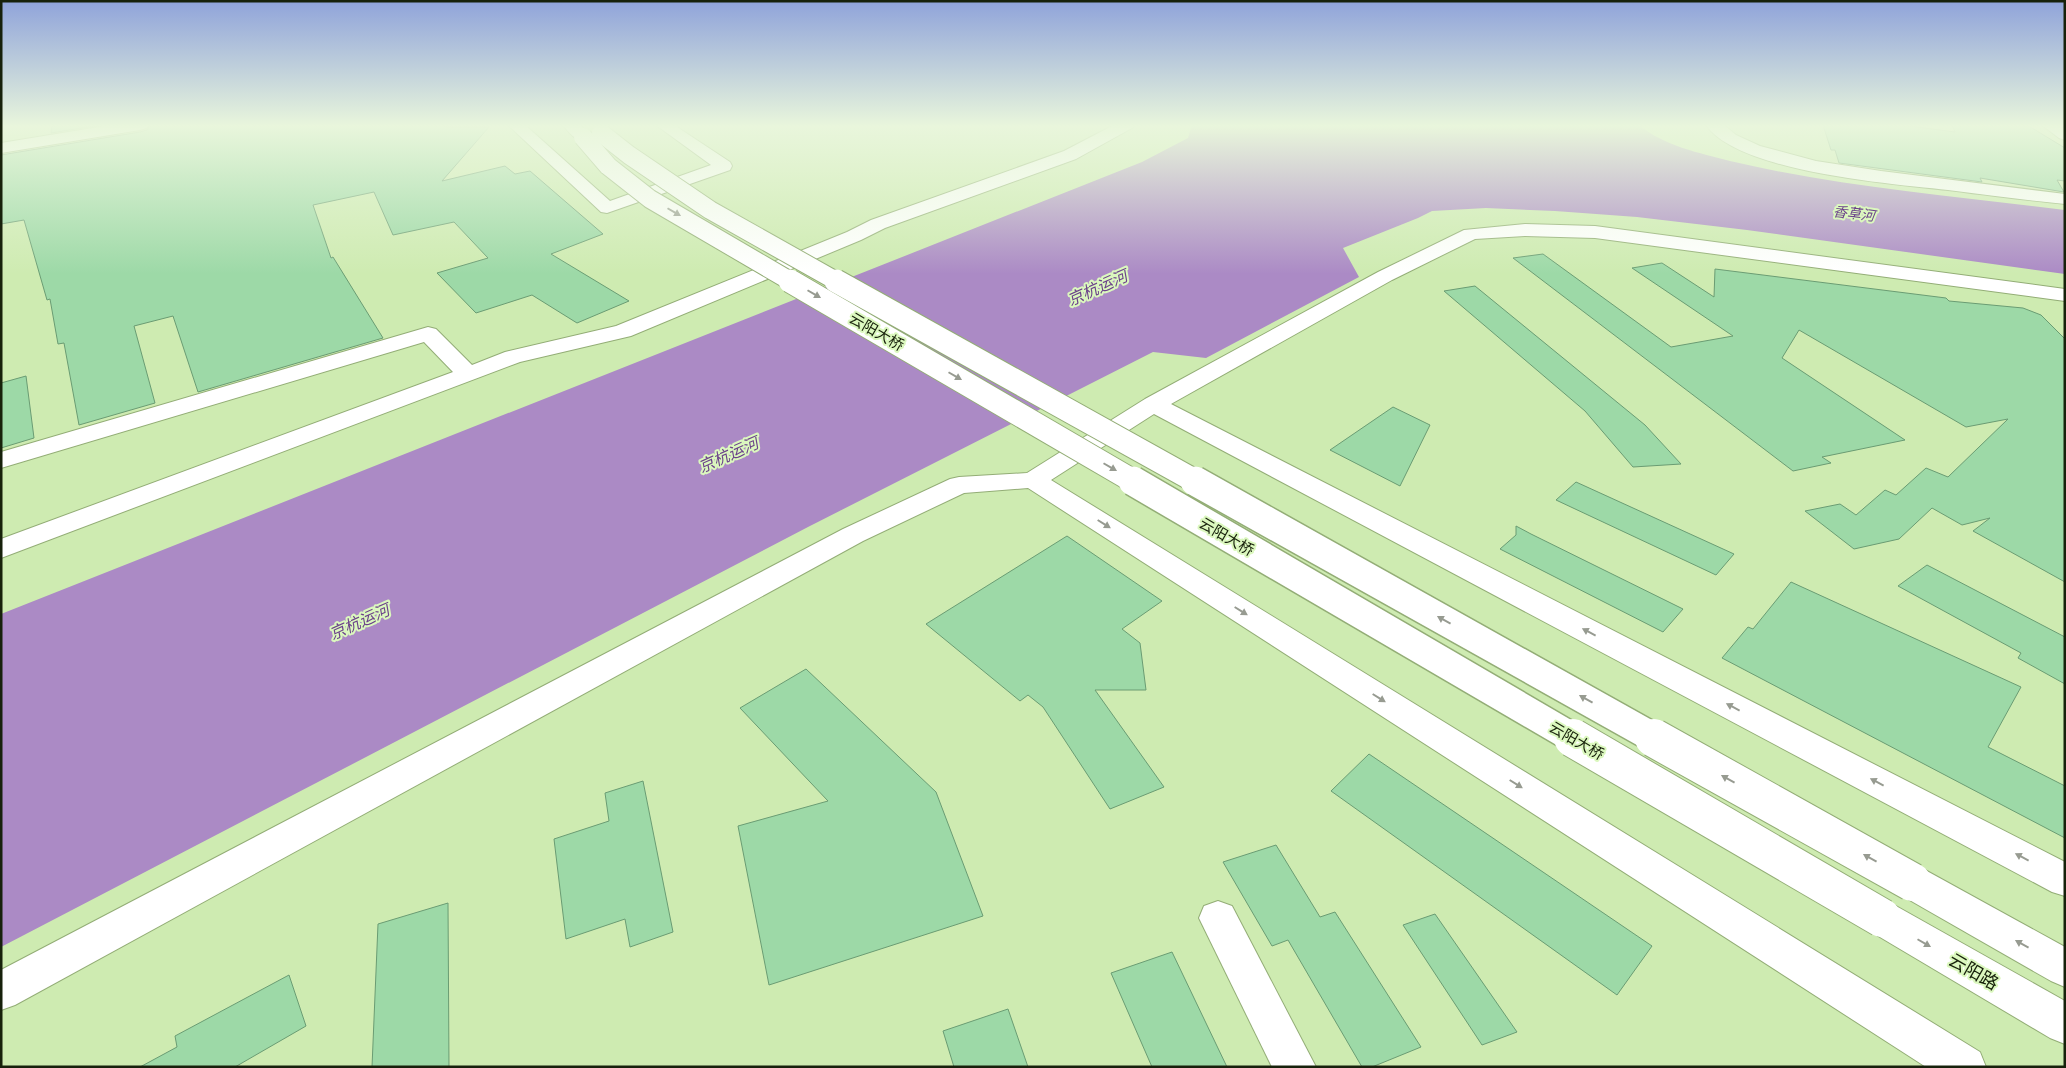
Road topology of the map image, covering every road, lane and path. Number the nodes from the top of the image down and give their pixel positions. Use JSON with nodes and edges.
{"nodes":[{"id":1,"x":571,"y":175,"type":"edge"},
{"id":2,"x":620,"y":175,"type":"edge"},
{"id":3,"x":658,"y":175,"type":"edge"},
{"id":4,"x":699,"y":175,"type":"edge"},
{"id":5,"x":1015,"y":175,"type":"edge"},
{"id":6,"x":1870,"y":175,"type":"edge"},
{"id":7,"x":2065,"y":199,"type":"edge"},
{"id":8,"x":2065,"y":295,"type":"edge"},
{"id":9,"x":468,"y":374,"type":"junction"},
{"id":10,"x":1154,"y":404,"type":"junction"},
{"id":11,"x":1,"y":460,"type":"edge"},
{"id":12,"x":1033,"y":480,"type":"junction"},
{"id":13,"x":1,"y":549,"type":"edge"},
{"id":14,"x":2065,"y":880,"type":"edge"},
{"id":15,"x":1218,"y":918,"type":"dead end"},
{"id":16,"x":1882,"y":918,"type":"joint"},
{"id":17,"x":2065,"y":968,"type":"edge"},
{"id":18,"x":1,"y":990,"type":"edge"},
{"id":19,"x":2065,"y":1024,"type":"edge"},
{"id":20,"x":1295,"y":1067,"type":"edge"},
{"id":21,"x":1965,"y":1067,"type":"edge"}],
"edges":[{"from":1,"to":4,"type":"street"},
{"from":2,"to":16,"type":"street","name":"云阳大桥","one_way":true,"bridge":true},
{"from":17,"to":3,"type":"street","name":"云阳大桥","one_way":true,"bridge":true},
{"from":5,"to":9,"type":"street"},
{"from":6,"to":7,"type":"street"},
{"from":8,"to":10,"type":"street"},
{"from":9,"to":11,"type":"street"},
{"from":9,"to":13,"type":"street"},
{"from":10,"to":12,"type":"street"},
{"from":14,"to":10,"type":"street","one_way":true},
{"from":12,"to":18,"type":"street"},
{"from":12,"to":21,"type":"street","one_way":true},
{"from":15,"to":20,"type":"street"},
{"from":16,"to":19,"type":"street","name":"云阳路","one_way":true}]}
